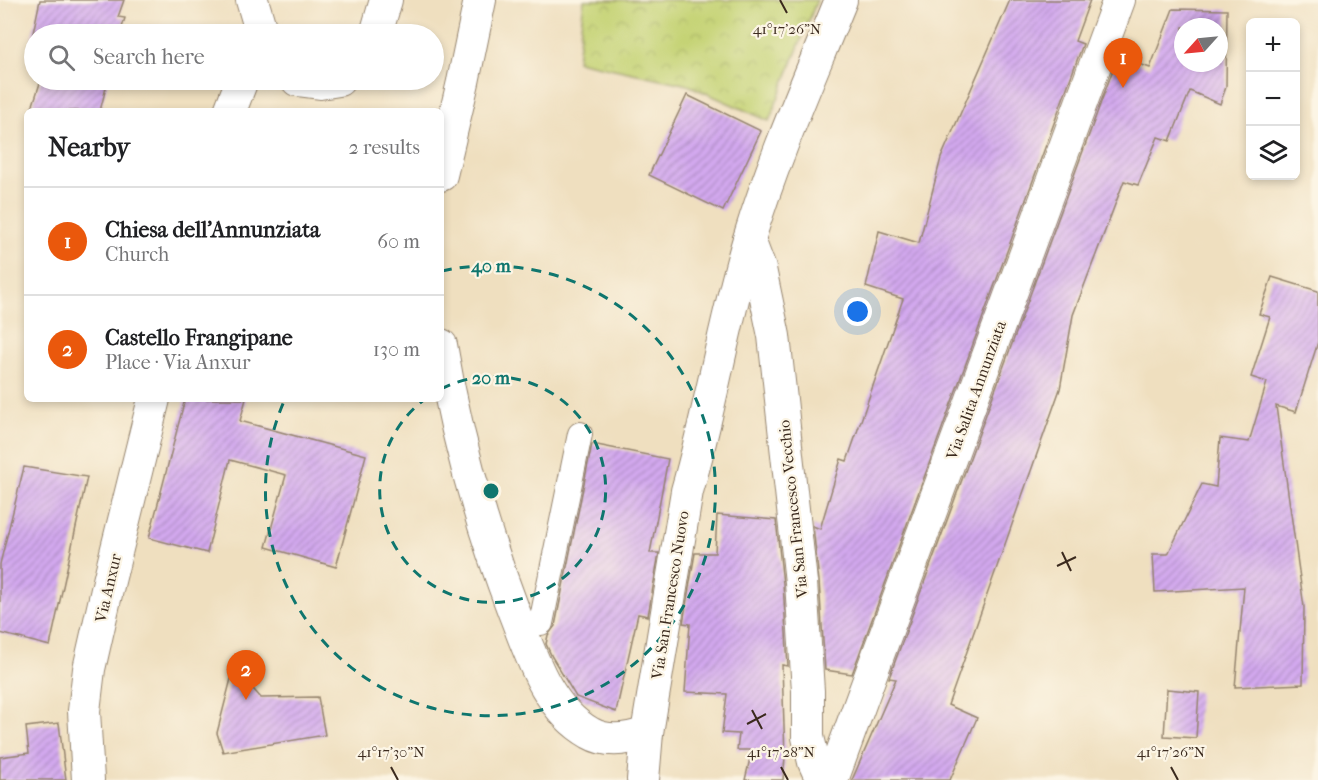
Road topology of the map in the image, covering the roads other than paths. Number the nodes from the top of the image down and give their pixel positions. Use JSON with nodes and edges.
{"nodes":[{"id":1,"x":252,"y":0,"type":"edge"},
{"id":2,"x":386,"y":0,"type":"edge"},
{"id":3,"x":480,"y":0,"type":"edge"},
{"id":4,"x":841,"y":0,"type":"edge"},
{"id":5,"x":1119,"y":0,"type":"edge"},
{"id":6,"x":259,"y":24,"type":"edge"},
{"id":7,"x":379,"y":24,"type":"edge"},
{"id":8,"x":238,"y":90,"type":"edge"},
{"id":9,"x":231,"y":108,"type":"edge"},
{"id":10,"x":444,"y":162,"type":"edge"},
{"id":11,"x":749,"y":240,"type":"junction"},
{"id":12,"x":444,"y":360,"type":"edge"},
{"id":13,"x":153,"y":402,"type":"edge"},
{"id":14,"x":580,"y":434,"type":"dead end"},
{"id":15,"x":541,"y":623,"type":"dead end"},
{"id":16,"x":647,"y":733,"type":"junction"},
{"id":17,"x":88,"y":780,"type":"edge"},
{"id":18,"x":643,"y":780,"type":"edge"},
{"id":19,"x":822,"y":780,"type":"edge"},
{"id":20,"x":832,"y":780,"type":"edge"}],
"edges":[{"from":1,"to":6,"type":"street"},
{"from":2,"to":7,"type":"street"},
{"from":3,"to":10,"type":"street"},
{"from":4,"to":11,"type":"street","name":"Via San Francesco Nuovo"},
{"from":5,"to":20,"type":"street","name":"Via Salita Annunziata"},
{"from":8,"to":9,"type":"street"},
{"from":11,"to":16,"type":"street","name":"Via San Francesco Nuovo"},
{"from":11,"to":19,"type":"street","name":"Via San Francesco Vecchio"},
{"from":12,"to":16,"type":"street"},
{"from":13,"to":17,"type":"street","name":"Via Anxur"},
{"from":14,"to":15,"type":"street"},
{"from":16,"to":18,"type":"street","name":"Via San Francesco Nuovo"}]}
